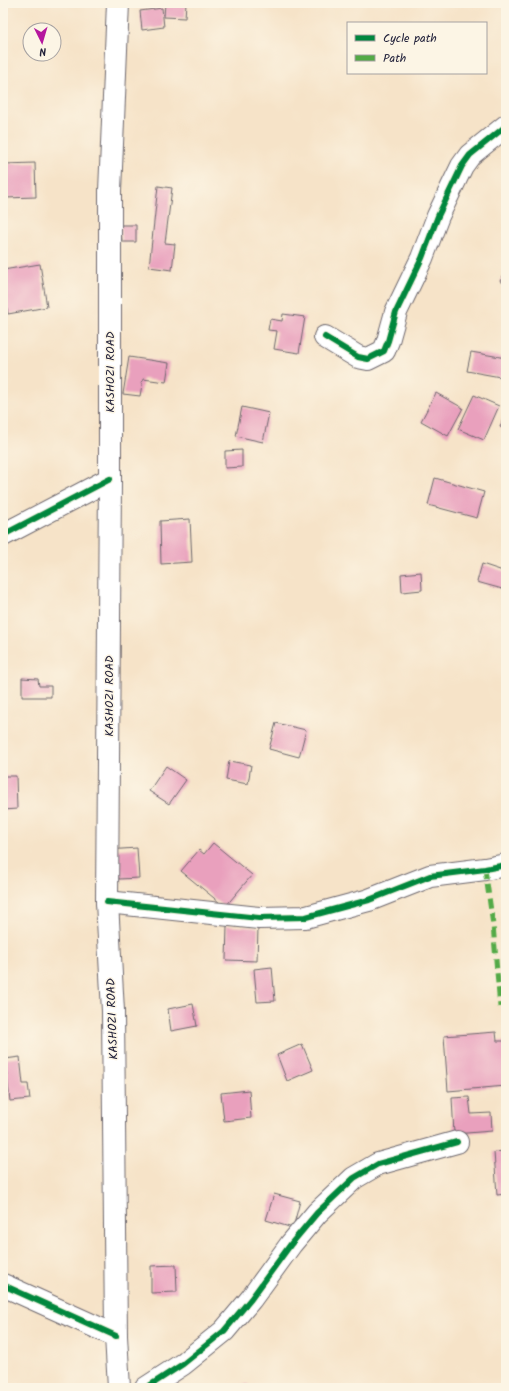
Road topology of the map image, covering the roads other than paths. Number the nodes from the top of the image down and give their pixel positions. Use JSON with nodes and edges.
{"nodes":[{"id":1,"x":118,"y":3,"type":"edge"},
{"id":2,"x":506,"y":126,"type":"edge"},
{"id":3,"x":325,"y":337,"type":"dead end"},
{"id":4,"x":110,"y":479,"type":"junction"},
{"id":5,"x":3,"y":535,"type":"edge"},
{"id":6,"x":506,"y":865,"type":"edge"},
{"id":7,"x":107,"y":902,"type":"junction"},
{"id":8,"x":457,"y":1142,"type":"dead end"},
{"id":9,"x":3,"y":1285,"type":"edge"},
{"id":10,"x":116,"y":1336,"type":"junction"},
{"id":11,"x":119,"y":1388,"type":"edge"},
{"id":12,"x":146,"y":1388,"type":"edge"}],
"edges":[{"from":1,"to":4,"type":"street","name":"KASHOZI ROAD"},
{"from":2,"to":3,"type":"street"},
{"from":4,"to":5,"type":"street"},
{"from":4,"to":7,"type":"street","name":"KASHOZI ROAD"},
{"from":6,"to":7,"type":"street"},
{"from":7,"to":10,"type":"street","name":"KASHOZI ROAD"},
{"from":8,"to":12,"type":"street"},
{"from":9,"to":10,"type":"street"},
{"from":10,"to":11,"type":"street","name":"KASHOZI ROAD"}]}
